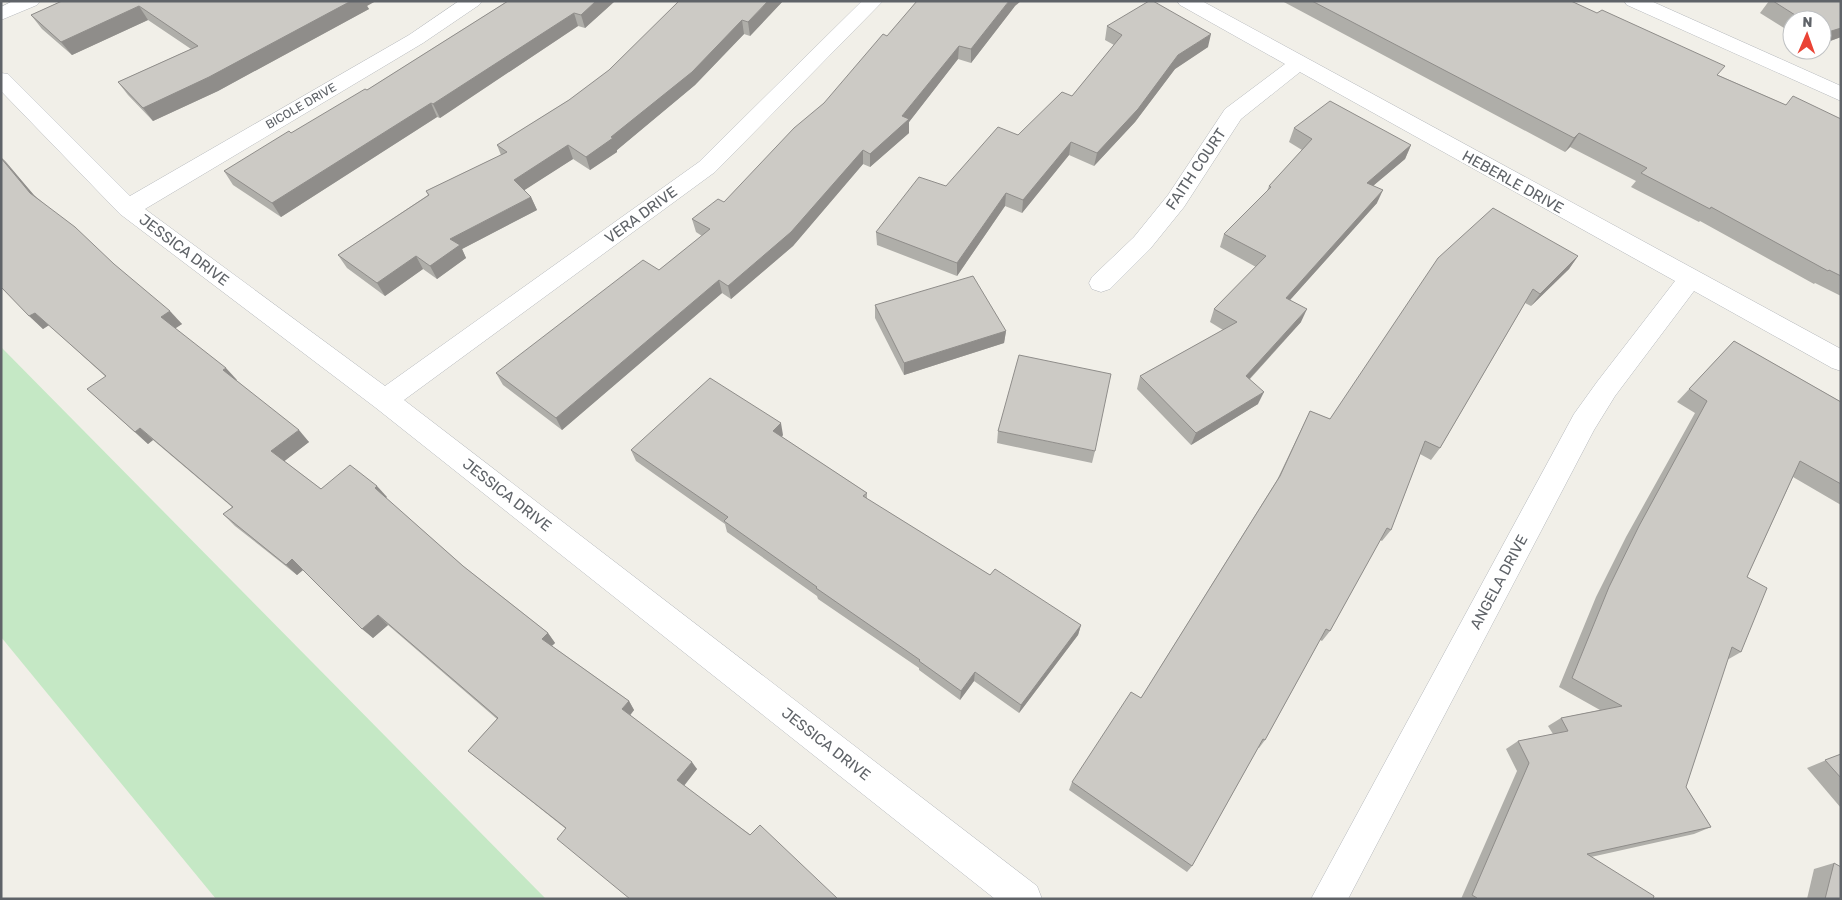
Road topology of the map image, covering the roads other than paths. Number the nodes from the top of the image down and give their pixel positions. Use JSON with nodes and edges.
{"nodes":[{"id":1,"x":30,"y":1,"type":"edge"},
{"id":2,"x":472,"y":1,"type":"edge"},
{"id":3,"x":873,"y":1,"type":"edge"},
{"id":4,"x":1187,"y":1,"type":"edge"},
{"id":5,"x":1634,"y":1,"type":"edge"},
{"id":6,"x":1680,"y":1,"type":"edge"},
{"id":7,"x":1,"y":14,"type":"edge"},
{"id":8,"x":1662,"y":14,"type":"junction"},
{"id":9,"x":1299,"y":63,"type":"junction"},
{"id":10,"x":1,"y":79,"type":"edge"},
{"id":11,"x":1841,"y":94,"type":"edge"},
{"id":12,"x":128,"y":208,"type":"junction"},
{"id":13,"x":1690,"y":279,"type":"junction"},
{"id":14,"x":1101,"y":283,"type":"dead end"},
{"id":15,"x":1841,"y":361,"type":"edge"},
{"id":16,"x":385,"y":400,"type":"junction"},
{"id":17,"x":1024,"y":899,"type":"edge"},
{"id":18,"x":1329,"y":899,"type":"edge"}],
"edges":[{"from":1,"to":7,"type":"street"},
{"from":2,"to":12,"type":"street","name":"BICOLE DRIVE"},
{"from":3,"to":16,"type":"street","name":"VERA DRIVE"},
{"from":4,"to":9,"type":"street","name":"HEBERLE DRIVE"},
{"from":5,"to":8,"type":"street"},
{"from":6,"to":8,"type":"street"},
{"from":8,"to":11,"type":"street"},
{"from":9,"to":13,"type":"street","name":"HEBERLE DRIVE"},
{"from":9,"to":14,"type":"street","name":"FAITH COURT"},
{"from":10,"to":12,"type":"street","name":"JESSICA DRIVE"},
{"from":12,"to":16,"type":"street","name":"JESSICA DRIVE"},
{"from":13,"to":15,"type":"street","name":"HEBERLE DRIVE"},
{"from":13,"to":18,"type":"street","name":"ANGELA DRIVE"},
{"from":16,"to":17,"type":"street","name":"JESSICA DRIVE"}]}
